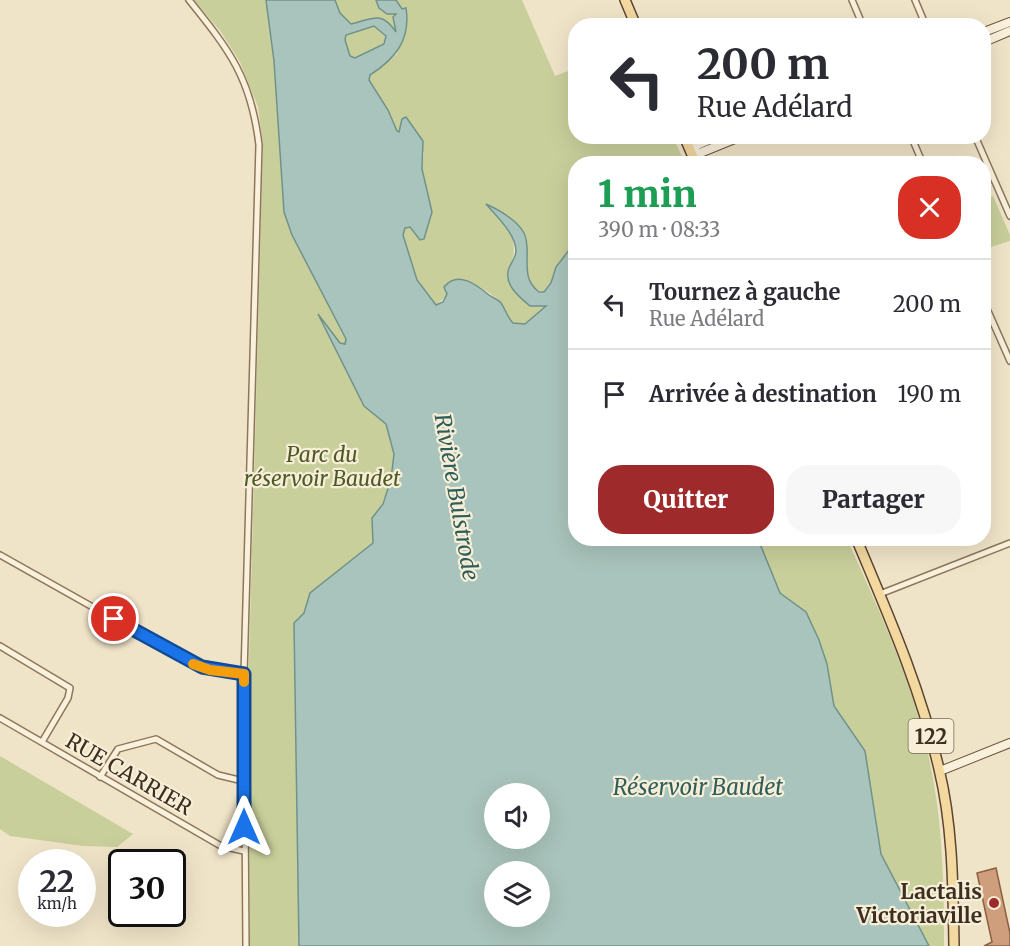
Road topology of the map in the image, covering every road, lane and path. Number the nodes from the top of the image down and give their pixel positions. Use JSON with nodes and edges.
{"nodes":[{"id":1,"x":189,"y":0,"type":"edge"},
{"id":2,"x":625,"y":0,"type":"edge"},
{"id":3,"x":852,"y":0,"type":"edge"},
{"id":4,"x":915,"y":0,"type":"edge"},
{"id":5,"x":633,"y":18,"type":"edge"},
{"id":6,"x":860,"y":18,"type":"edge"},
{"id":7,"x":923,"y":18,"type":"edge"},
{"id":8,"x":1010,"y":22,"type":"edge"},
{"id":9,"x":991,"y":29,"type":"edge"},
{"id":10,"x":1010,"y":32,"type":"edge"},
{"id":11,"x":991,"y":39,"type":"edge"},
{"id":12,"x":687,"y":144,"type":"edge"},
{"id":13,"x":699,"y":144,"type":"edge"},
{"id":14,"x":722,"y":144,"type":"edge"},
{"id":15,"x":690,"y":152,"type":"junction"},
{"id":16,"x":692,"y":156,"type":"edge"},
{"id":17,"x":991,"y":173,"type":"edge"},
{"id":18,"x":1010,"y":216,"type":"edge"},
{"id":19,"x":991,"y":318,"type":"edge"},
{"id":20,"x":1010,"y":361,"type":"edge"},
{"id":21,"x":1010,"y":543,"type":"edge"},
{"id":22,"x":859,"y":546,"type":"edge"},
{"id":23,"x":0,"y":555,"type":"edge"},
{"id":24,"x":880,"y":594,"type":"junction"},
{"id":25,"x":0,"y":646,"type":"edge"},
{"id":26,"x":244,"y":674,"type":"junction"},
{"id":27,"x":0,"y":718,"type":"edge"},
{"id":28,"x":42,"y":742,"type":"junction"},
{"id":29,"x":1010,"y":743,"type":"edge"},
{"id":30,"x":940,"y":771,"type":"junction"},
{"id":31,"x":100,"y":777,"type":"junction"},
{"id":32,"x":243,"y":781,"type":"junction"},
{"id":33,"x":244,"y":850,"type":"junction"},
{"id":34,"x":246,"y":946,"type":"edge"},
{"id":35,"x":954,"y":946,"type":"edge"}],
"edges":[{"from":1,"to":26,"type":"street"},
{"from":2,"to":5,"type":"main road"},
{"from":3,"to":6,"type":"street"},
{"from":4,"to":7,"type":"street"},
{"from":8,"to":9,"type":"main road"},
{"from":10,"to":11,"type":"main road"},
{"from":12,"to":15,"type":"main road"},
{"from":13,"to":15,"type":"main road"},
{"from":14,"to":15,"type":"main road"},
{"from":15,"to":16,"type":"main road"},
{"from":17,"to":18,"type":"street"},
{"from":19,"to":20,"type":"street"},
{"from":21,"to":24,"type":"street"},
{"from":22,"to":24,"type":"main road","number":"122"},
{"from":23,"to":26,"type":"street"},
{"from":24,"to":30,"type":"main road","number":"122"},
{"from":25,"to":28,"type":"street"},
{"from":26,"to":32,"type":"street"},
{"from":27,"to":28,"type":"street","name":"RUE CARRIER"},
{"from":28,"to":31,"type":"street","name":"RUE CARRIER"},
{"from":29,"to":30,"type":"main road"},
{"from":30,"to":35,"type":"main road","number":"122"},
{"from":31,"to":32,"type":"street"},
{"from":31,"to":33,"type":"street","name":"RUE CARRIER"},
{"from":32,"to":33,"type":"street"},
{"from":33,"to":34,"type":"street"}]}
